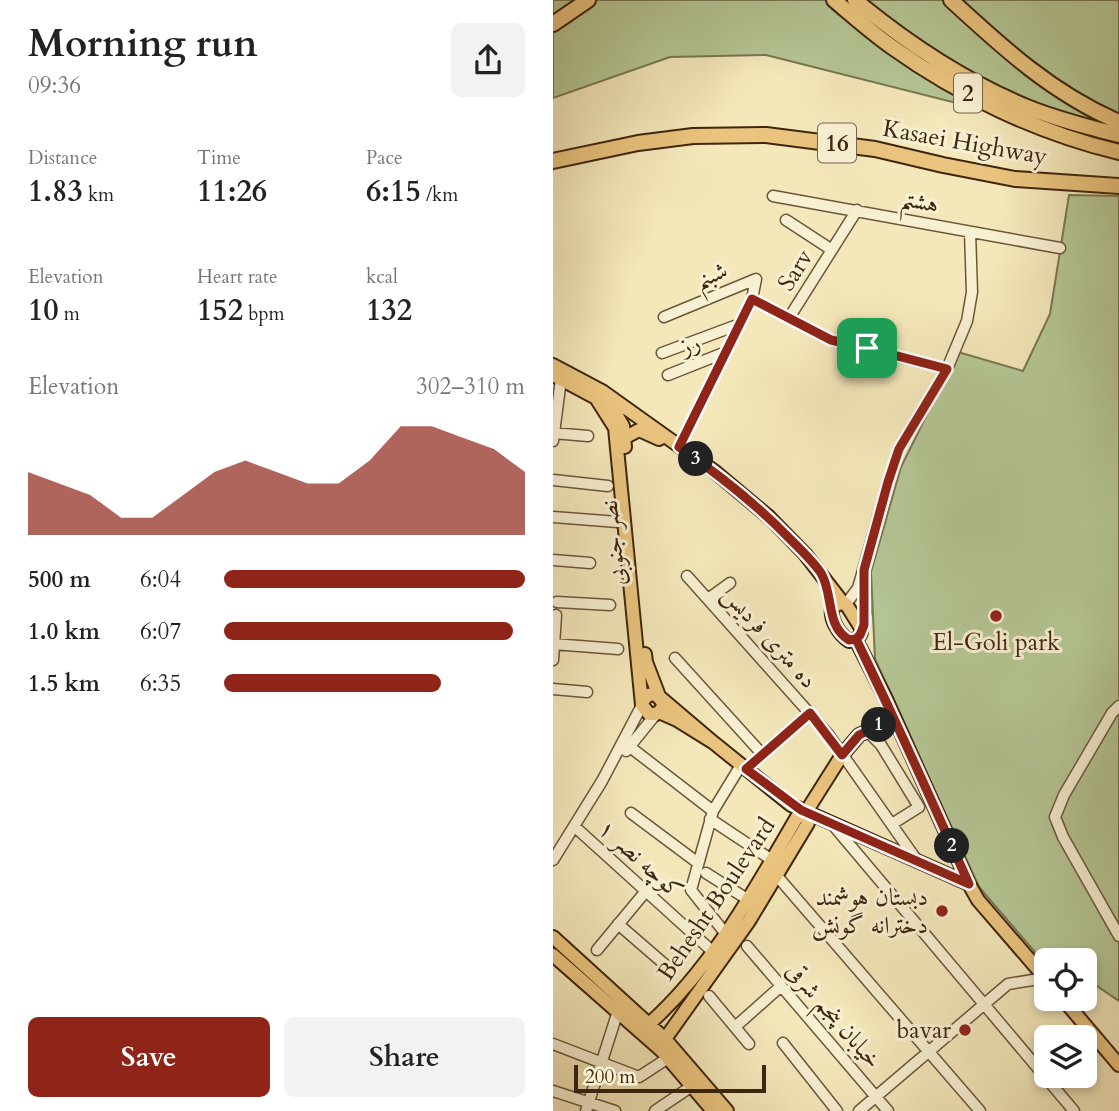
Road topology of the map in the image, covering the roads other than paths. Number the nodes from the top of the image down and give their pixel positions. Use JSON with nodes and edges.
{"nodes":[{"id":1,"x":574,"y":0,"type":"edge"},
{"id":2,"x":587,"y":0,"type":"edge"},
{"id":3,"x":834,"y":0,"type":"edge"},
{"id":4,"x":855,"y":0,"type":"edge"},
{"id":5,"x":951,"y":0,"type":"edge"},
{"id":6,"x":553,"y":15,"type":"edge"},
{"id":7,"x":553,"y":24,"type":"edge"},
{"id":8,"x":1119,"y":122,"type":"edge"},
{"id":9,"x":1119,"y":135,"type":"edge"},
{"id":10,"x":1119,"y":152,"type":"edge"},
{"id":11,"x":553,"y":161,"type":"edge"},
{"id":12,"x":1119,"y":186,"type":"edge"},
{"id":13,"x":773,"y":196,"type":"dead end"},
{"id":14,"x":857,"y":210,"type":"junction"},
{"id":15,"x":786,"y":220,"type":"dead end"},
{"id":16,"x":970,"y":232,"type":"junction"},
{"id":17,"x":1060,"y":248,"type":"dead end"},
{"id":18,"x":832,"y":250,"type":"junction"},
{"id":19,"x":752,"y":299,"type":"junction"},
{"id":20,"x":664,"y":317,"type":"dead end"},
{"id":21,"x":789,"y":318,"type":"junction"},
{"id":22,"x":740,"y":324,"type":"junction"},
{"id":23,"x":726,"y":352,"type":"junction"},
{"id":24,"x":662,"y":353,"type":"dead end"},
{"id":25,"x":553,"y":365,"type":"edge"},
{"id":26,"x":947,"y":369,"type":"junction"},
{"id":27,"x":668,"y":375,"type":"dead end"},
{"id":28,"x":557,"y":377,"type":"edge"},
{"id":29,"x":599,"y":394,"type":"junction"},
{"id":30,"x":553,"y":402,"type":"edge"},
{"id":31,"x":553,"y":433,"type":"edge"},
{"id":32,"x":588,"y":436,"type":"dead end"},
{"id":33,"x":624,"y":438,"type":"junction"},
{"id":34,"x":553,"y":441,"type":"edge"},
{"id":35,"x":679,"y":447,"type":"junction"},
{"id":36,"x":553,"y":480,"type":"edge"},
{"id":37,"x":608,"y":486,"type":"dead end"},
{"id":38,"x":553,"y":517,"type":"edge"},
{"id":39,"x":618,"y":522,"type":"dead end"},
{"id":40,"x":553,"y":561,"type":"edge"},
{"id":41,"x":590,"y":563,"type":"dead end"},
{"id":42,"x":864,"y":570,"type":"junction"},
{"id":43,"x":687,"y":576,"type":"dead end"},
{"id":44,"x":730,"y":583,"type":"dead end"},
{"id":45,"x":708,"y":598,"type":"junction"},
{"id":46,"x":555,"y":602,"type":"edge"},
{"id":47,"x":610,"y":606,"type":"dead end"},
{"id":48,"x":841,"y":606,"type":"junction"},
{"id":49,"x":555,"y":615,"type":"edge"},
{"id":50,"x":859,"y":636,"type":"junction"},
{"id":51,"x":554,"y":644,"type":"edge"},
{"id":52,"x":618,"y":649,"type":"dead end"},
{"id":53,"x":675,"y":658,"type":"dead end"},
{"id":54,"x":553,"y":660,"type":"edge"},
{"id":55,"x":553,"y":689,"type":"edge"},
{"id":56,"x":587,"y":692,"type":"dead end"},
{"id":57,"x":660,"y":697,"type":"junction"},
{"id":58,"x":643,"y":703,"type":"junction"},
{"id":59,"x":1119,"y":706,"type":"edge"},
{"id":60,"x":658,"y":713,"type":"junction"},
{"id":61,"x":810,"y":713,"type":"junction"},
{"id":62,"x":894,"y":719,"type":"junction"},
{"id":63,"x":867,"y":731,"type":"junction"},
{"id":64,"x":714,"y":743,"type":"junction"},
{"id":65,"x":630,"y":747,"type":"junction"},
{"id":66,"x":762,"y":755,"type":"junction"},
{"id":67,"x":842,"y":755,"type":"junction"},
{"id":68,"x":743,"y":767,"type":"junction"},
{"id":69,"x":602,"y":781,"type":"junction"},
{"id":70,"x":806,"y":812,"type":"junction"},
{"id":71,"x":631,"y":813,"type":"dead end"},
{"id":72,"x":711,"y":815,"type":"junction"},
{"id":73,"x":832,"y":824,"type":"junction"},
{"id":74,"x":892,"y":824,"type":"junction"},
{"id":75,"x":573,"y":826,"type":"junction"},
{"id":76,"x":553,"y":860,"type":"edge"},
{"id":77,"x":772,"y":860,"type":"junction"},
{"id":78,"x":919,"y":862,"type":"junction"},
{"id":79,"x":698,"y":863,"type":"junction"},
{"id":80,"x":706,"y":873,"type":"dead end"},
{"id":81,"x":777,"y":876,"type":"junction"},
{"id":82,"x":969,"y":884,"type":"junction"},
{"id":83,"x":646,"y":891,"type":"junction"},
{"id":84,"x":747,"y":899,"type":"junction"},
{"id":85,"x":618,"y":924,"type":"junction"},
{"id":86,"x":725,"y":933,"type":"junction"},
{"id":87,"x":1119,"y":936,"type":"edge"},
{"id":88,"x":553,"y":937,"type":"edge"},
{"id":89,"x":747,"y":946,"type":"dead end"},
{"id":90,"x":597,"y":950,"type":"dead end"},
{"id":91,"x":712,"y":951,"type":"junction"},
{"id":92,"x":553,"y":955,"type":"edge"},
{"id":93,"x":1034,"y":965,"type":"edge"},
{"id":94,"x":670,"y":969,"type":"dead end"},
{"id":95,"x":1034,"y":981,"type":"edge"},
{"id":96,"x":781,"y":986,"type":"junction"},
{"id":97,"x":709,"y":996,"type":"dead end"},
{"id":98,"x":984,"y":1007,"type":"junction"},
{"id":99,"x":618,"y":1011,"type":"junction"},
{"id":100,"x":1073,"y":1011,"type":"edge"},
{"id":101,"x":654,"y":1020,"type":"junction"},
{"id":102,"x":674,"y":1027,"type":"junction"},
{"id":103,"x":735,"y":1027,"type":"junction"},
{"id":104,"x":665,"y":1039,"type":"junction"},
{"id":105,"x":783,"y":1043,"type":"dead end"},
{"id":106,"x":553,"y":1044,"type":"edge"},
{"id":107,"x":749,"y":1044,"type":"dead end"},
{"id":108,"x":930,"y":1052,"type":"junction"},
{"id":109,"x":668,"y":1058,"type":"junction"},
{"id":110,"x":602,"y":1062,"type":"junction"},
{"id":111,"x":1119,"y":1065,"type":"edge"},
{"id":112,"x":692,"y":1086,"type":"junction"},
{"id":113,"x":553,"y":1091,"type":"edge"},
{"id":114,"x":876,"y":1097,"type":"junction"},
{"id":115,"x":587,"y":1107,"type":"edge"},
{"id":116,"x":615,"y":1111,"type":"edge"},
{"id":117,"x":655,"y":1111,"type":"edge"},
{"id":118,"x":713,"y":1111,"type":"edge"},
{"id":119,"x":727,"y":1111,"type":"edge"},
{"id":120,"x":837,"y":1111,"type":"edge"},
{"id":121,"x":859,"y":1111,"type":"edge"},
{"id":122,"x":888,"y":1111,"type":"edge"},
{"id":123,"x":980,"y":1111,"type":"edge"},
{"id":124,"x":1074,"y":1111,"type":"edge"}],
"edges":[{"from":1,"to":6,"type":"highway"},
{"from":2,"to":7,"type":"highway"},
{"from":3,"to":10,"type":"highway","number":"2"},
{"from":4,"to":9,"type":"highway","number":"2"},
{"from":5,"to":8,"type":"highway"},
{"from":11,"to":12,"type":"highway","name":"Kasaei Highway","number":"16"},
{"from":13,"to":14,"type":"street","name":"هشتم"},
{"from":14,"to":16,"type":"street","name":"هشتم"},
{"from":14,"to":18,"type":"street","name":"Sarv"},
{"from":15,"to":18,"type":"street"},
{"from":16,"to":17,"type":"street","name":"هشتم"},
{"from":16,"to":26,"type":"street"},
{"from":18,"to":21,"type":"street","name":"Sarv"},
{"from":19,"to":20,"type":"street","name":"شبنم"},
{"from":19,"to":21,"type":"street","name":"Sarv"},
{"from":19,"to":22,"type":"street","name":"Sarv"},
{"from":21,"to":26,"type":"street"},
{"from":22,"to":23,"type":"street","name":"Sarv"},
{"from":22,"to":24,"type":"street"},
{"from":23,"to":27,"type":"street","name":"رز"},
{"from":23,"to":35,"type":"street","name":"Sarv"},
{"from":25,"to":29,"type":"main road"},
{"from":26,"to":42,"type":"street"},
{"from":28,"to":29,"type":"main road"},
{"from":28,"to":30,"type":"street"},
{"from":28,"to":34,"type":"street"},
{"from":29,"to":33,"type":"main road","name":"نصر جنوبی"},
{"from":29,"to":35,"type":"main road"},
{"from":29,"to":58,"type":"main road","name":"نصر جنوبی"},
{"from":31,"to":32,"type":"street"},
{"from":33,"to":35,"type":"main road"},
{"from":33,"to":57,"type":"main road","name":"نصر جنوبی"},
{"from":35,"to":48,"type":"main road"},
{"from":36,"to":37,"type":"street"},
{"from":38,"to":39,"type":"street"},
{"from":40,"to":41,"type":"street"},
{"from":42,"to":48,"type":"street"},
{"from":42,"to":50,"type":"street"},
{"from":43,"to":45,"type":"street","name":"ده متری فردیس"},
{"from":44,"to":45,"type":"street"},
{"from":45,"to":61,"type":"street","name":"ده متری فردیس"},
{"from":46,"to":47,"type":"street"},
{"from":46,"to":49,"type":"street"},
{"from":48,"to":50,"type":"main road"},
{"from":48,"to":50,"type":"main road"},
{"from":49,"to":51,"type":"street"},
{"from":50,"to":62,"type":"main road"},
{"from":51,"to":52,"type":"street"},
{"from":51,"to":54,"type":"street"},
{"from":53,"to":66,"type":"street"},
{"from":55,"to":56,"type":"street"},
{"from":57,"to":58,"type":"main road"},
{"from":57,"to":60,"type":"main road"},
{"from":57,"to":64,"type":"main road"},
{"from":58,"to":60,"type":"main road"},
{"from":58,"to":69,"type":"street"},
{"from":59,"to":87,"type":"street"},
{"from":60,"to":64,"type":"main road"},
{"from":60,"to":65,"type":"street"},
{"from":61,"to":66,"type":"street"},
{"from":61,"to":67,"type":"street","name":"ده متری فردیس"},
{"from":62,"to":63,"type":"main road"},
{"from":62,"to":82,"type":"main road"},
{"from":63,"to":67,"type":"main road"},
{"from":63,"to":74,"type":"street"},
{"from":64,"to":68,"type":"main road"},
{"from":65,"to":69,"type":"street"},
{"from":65,"to":72,"type":"street"},
{"from":66,"to":68,"type":"street"},
{"from":67,"to":70,"type":"main road"},
{"from":67,"to":74,"type":"street","name":"ده متری فردیس"},
{"from":68,"to":70,"type":"main road"},
{"from":68,"to":72,"type":"street"},
{"from":69,"to":75,"type":"street"},
{"from":70,"to":73,"type":"main road"},
{"from":70,"to":77,"type":"main road","name":"Behesht Boulevard"},
{"from":70,"to":81,"type":"main road","name":"Behesht Boulevard"},
{"from":71,"to":79,"type":"street"},
{"from":72,"to":77,"type":"street"},
{"from":72,"to":79,"type":"street"},
{"from":73,"to":78,"type":"main road"},
{"from":73,"to":98,"type":"street"},
{"from":74,"to":78,"type":"street","name":"ده متری فردیس"},
{"from":75,"to":76,"type":"street"},
{"from":75,"to":83,"type":"street","name":"کوچه نصر ۱"},
{"from":77,"to":84,"type":"main road","name":"Behesht Boulevard"},
{"from":78,"to":82,"type":"main road"},
{"from":79,"to":86,"type":"street"},
{"from":80,"to":84,"type":"street"},
{"from":81,"to":102,"type":"main road","name":"Behesht Boulevard"},
{"from":81,"to":108,"type":"street"},
{"from":82,"to":93,"type":"main road"},
{"from":83,"to":85,"type":"street"},
{"from":83,"to":91,"type":"street","name":"کوچه نصر ۱"},
{"from":84,"to":86,"type":"main road","name":"Behesht Boulevard"},
{"from":85,"to":90,"type":"street"},
{"from":85,"to":94,"type":"street"},
{"from":86,"to":91,"type":"main road","name":"Behesht Boulevard"},
{"from":88,"to":101,"type":"main road"},
{"from":89,"to":96,"type":"street","name":"خیابان پنجم شرقی"},
{"from":91,"to":101,"type":"main road","name":"Behesht Boulevard"},
{"from":92,"to":99,"type":"main road"},
{"from":95,"to":98,"type":"street"},
{"from":96,"to":103,"type":"street"},
{"from":96,"to":114,"type":"street","name":"خیابان پنجم شرقی"},
{"from":97,"to":103,"type":"street"},
{"from":98,"to":108,"type":"street"},
{"from":98,"to":124,"type":"street"},
{"from":99,"to":109,"type":"main road"},
{"from":99,"to":110,"type":"street"},
{"from":100,"to":111,"type":"main road"},
{"from":101,"to":102,"type":"main road"},
{"from":101,"to":104,"type":"main road"},
{"from":102,"to":104,"type":"main road","name":"Behesht Boulevard"},
{"from":103,"to":107,"type":"street"},
{"from":104,"to":119,"type":"main road"},
{"from":105,"to":120,"type":"street"},
{"from":106,"to":110,"type":"street"},
{"from":108,"to":114,"type":"street"},
{"from":108,"to":123,"type":"street"},
{"from":109,"to":110,"type":"street"},
{"from":109,"to":112,"type":"main road"},
{"from":110,"to":115,"type":"street"},
{"from":112,"to":117,"type":"street"},
{"from":112,"to":118,"type":"main road"},
{"from":113,"to":115,"type":"street"},
{"from":114,"to":121,"type":"street"},
{"from":114,"to":122,"type":"street","name":"خیابان پنجم شرقی"},
{"from":115,"to":116,"type":"street"}]}
